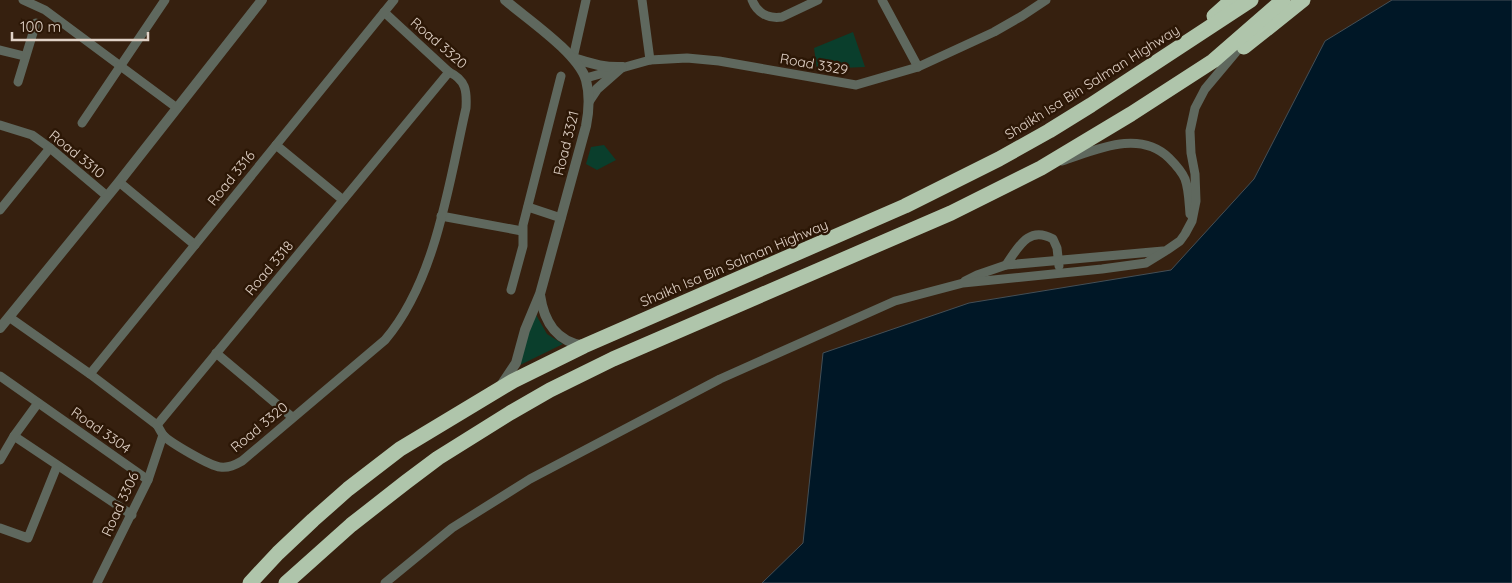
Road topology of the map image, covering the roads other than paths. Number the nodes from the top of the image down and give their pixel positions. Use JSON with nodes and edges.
{"nodes":[{"id":1,"x":23,"y":0,"type":"edge"},
{"id":2,"x":165,"y":0,"type":"edge"},
{"id":3,"x":262,"y":0,"type":"edge"},
{"id":4,"x":394,"y":0,"type":"edge"},
{"id":5,"x":505,"y":0,"type":"edge"},
{"id":6,"x":586,"y":0,"type":"edge"},
{"id":7,"x":642,"y":0,"type":"edge"},
{"id":8,"x":752,"y":0,"type":"edge"},
{"id":9,"x":818,"y":0,"type":"edge"},
{"id":10,"x":882,"y":0,"type":"edge"},
{"id":11,"x":1046,"y":0,"type":"edge"},
{"id":12,"x":1232,"y":0,"type":"edge"},
{"id":13,"x":1251,"y":0,"type":"edge"},
{"id":14,"x":1283,"y":0,"type":"edge"},
{"id":15,"x":1303,"y":0,"type":"edge"},
{"id":16,"x":384,"y":12,"type":"junction"},
{"id":17,"x":36,"y":22,"type":"dead end"},
{"id":18,"x":1190,"y":40,"type":"junction"},
{"id":19,"x":0,"y":50,"type":"edge"},
{"id":20,"x":1236,"y":52,"type":"junction"},
{"id":21,"x":24,"y":56,"type":"junction"},
{"id":22,"x":573,"y":58,"type":"junction"},
{"id":23,"x":650,"y":60,"type":"junction"},
{"id":24,"x":1213,"y":61,"type":"junction"},
{"id":25,"x":918,"y":66,"type":"junction"},
{"id":26,"x":121,"y":67,"type":"junction"},
{"id":27,"x":622,"y":67,"type":"junction"},
{"id":28,"x":449,"y":72,"type":"junction"},
{"id":29,"x":562,"y":76,"type":"dead end"},
{"id":30,"x":586,"y":78,"type":"junction"},
{"id":31,"x":18,"y":82,"type":"dead end"},
{"id":32,"x":589,"y":101,"type":"junction"},
{"id":33,"x":177,"y":108,"type":"junction"},
{"id":34,"x":82,"y":123,"type":"dead end"},
{"id":35,"x":0,"y":125,"type":"edge"},
{"id":36,"x":276,"y":145,"type":"junction"},
{"id":37,"x":50,"y":148,"type":"junction"},
{"id":38,"x":1041,"y":168,"type":"junction"},
{"id":39,"x":119,"y":182,"type":"junction"},
{"id":40,"x":107,"y":196,"type":"junction"},
{"id":41,"x":343,"y":200,"type":"junction"},
{"id":42,"x":528,"y":207,"type":"junction"},
{"id":43,"x":0,"y":210,"type":"edge"},
{"id":44,"x":441,"y":216,"type":"junction"},
{"id":45,"x":561,"y":218,"type":"junction"},
{"id":46,"x":1192,"y":221,"type":"junction"},
{"id":47,"x":522,"y":231,"type":"junction"},
{"id":48,"x":195,"y":245,"type":"junction"},
{"id":49,"x":1167,"y":250,"type":"junction"},
{"id":50,"x":1058,"y":260,"type":"junction"},
{"id":51,"x":1006,"y":265,"type":"junction"},
{"id":52,"x":1059,"y":274,"type":"junction"},
{"id":53,"x":963,"y":283,"type":"junction"},
{"id":54,"x":512,"y":290,"type":"dead end"},
{"id":55,"x":540,"y":294,"type":"junction"},
{"id":56,"x":9,"y":317,"type":"junction"},
{"id":57,"x":0,"y":328,"type":"edge"},
{"id":58,"x":584,"y":346,"type":"junction"},
{"id":59,"x":216,"y":353,"type":"junction"},
{"id":60,"x":90,"y":374,"type":"junction"},
{"id":61,"x":0,"y":376,"type":"edge"},
{"id":62,"x":491,"y":394,"type":"junction"},
{"id":63,"x":38,"y":403,"type":"junction"},
{"id":64,"x":292,"y":417,"type":"junction"},
{"id":65,"x":157,"y":424,"type":"junction"},
{"id":66,"x":163,"y":435,"type":"junction"},
{"id":67,"x":14,"y":436,"type":"junction"},
{"id":68,"x":0,"y":460,"type":"edge"},
{"id":69,"x":57,"y":466,"type":"junction"},
{"id":70,"x":148,"y":480,"type":"junction"},
{"id":71,"x":132,"y":515,"type":"junction"},
{"id":72,"x":0,"y":528,"type":"edge"},
{"id":73,"x":97,"y":583,"type":"edge"},
{"id":74,"x":250,"y":583,"type":"edge"},
{"id":75,"x":286,"y":583,"type":"edge"},
{"id":76,"x":385,"y":583,"type":"edge"}],
"edges":[{"from":1,"to":26,"type":"street"},
{"from":2,"to":26,"type":"street"},
{"from":3,"to":33,"type":"street"},
{"from":4,"to":16,"type":"street","name":"Road 3316"},
{"from":5,"to":22,"type":"street","name":"Road 3321"},
{"from":6,"to":22,"type":"street"},
{"from":7,"to":23,"type":"street"},
{"from":8,"to":9,"type":"street"},
{"from":10,"to":25,"type":"street"},
{"from":11,"to":25,"type":"street","name":"Road 3329"},
{"from":12,"to":18,"type":"highway"},
{"from":13,"to":18,"type":"highway","name":"Shaikh Isa Bin Salman Highway"},
{"from":14,"to":24,"type":"highway"},
{"from":15,"to":20,"type":"highway"},
{"from":16,"to":28,"type":"street","name":"Road 3320"},
{"from":16,"to":36,"type":"street","name":"Road 3316"},
{"from":17,"to":21,"type":"street"},
{"from":18,"to":58,"type":"highway","name":"Shaikh Isa Bin Salman Highway"},
{"from":19,"to":21,"type":"street"},
{"from":20,"to":24,"type":"highway"},
{"from":20,"to":46,"type":"street"},
{"from":21,"to":31,"type":"street"},
{"from":22,"to":27,"type":"street"},
{"from":22,"to":30,"type":"street","name":"Road 3321"},
{"from":23,"to":25,"type":"street","name":"Road 3329"},
{"from":23,"to":27,"type":"street","name":"Road 3329"},
{"from":24,"to":38,"type":"highway"},
{"from":26,"to":33,"type":"street"},
{"from":26,"to":34,"type":"street"},
{"from":27,"to":30,"type":"street","name":"Road 3329"},
{"from":27,"to":32,"type":"street"},
{"from":28,"to":41,"type":"street","name":"Road 3318"},
{"from":28,"to":44,"type":"street","name":"Road 3320"},
{"from":29,"to":42,"type":"street"},
{"from":30,"to":32,"type":"street","name":"Road 3321"},
{"from":32,"to":45,"type":"street","name":"Road 3321"},
{"from":33,"to":39,"type":"street"},
{"from":35,"to":37,"type":"street","name":"Road 3310"},
{"from":36,"to":41,"type":"street"},
{"from":36,"to":48,"type":"street","name":"Road 3316"},
{"from":37,"to":40,"type":"street","name":"Road 3310"},
{"from":37,"to":43,"type":"street"},
{"from":38,"to":46,"type":"street"},
{"from":38,"to":75,"type":"highway"},
{"from":39,"to":40,"type":"street"},
{"from":39,"to":48,"type":"street"},
{"from":40,"to":56,"type":"street"},
{"from":41,"to":59,"type":"street","name":"Road 3318"},
{"from":42,"to":45,"type":"street"},
{"from":42,"to":47,"type":"street"},
{"from":44,"to":47,"type":"street"},
{"from":44,"to":64,"type":"street","name":"Road 3320"},
{"from":45,"to":55,"type":"street","name":"Road 3321"},
{"from":46,"to":49,"type":"street"},
{"from":47,"to":54,"type":"street"},
{"from":48,"to":60,"type":"street","name":"Road 3316"},
{"from":49,"to":50,"type":"street"},
{"from":49,"to":52,"type":"street"},
{"from":50,"to":51,"type":"street"},
{"from":50,"to":51,"type":"street"},
{"from":50,"to":52,"type":"street"},
{"from":51,"to":53,"type":"street"},
{"from":52,"to":53,"type":"street"},
{"from":53,"to":76,"type":"street"},
{"from":55,"to":58,"type":"street","name":"Road 3321"},
{"from":55,"to":62,"type":"street","name":"Road 3321"},
{"from":56,"to":57,"type":"street"},
{"from":56,"to":60,"type":"street"},
{"from":58,"to":62,"type":"highway","name":"Shaikh Isa Bin Salman Highway"},
{"from":59,"to":64,"type":"street"},
{"from":59,"to":65,"type":"street","name":"Road 3318"},
{"from":60,"to":65,"type":"street"},
{"from":61,"to":63,"type":"street","name":"Road 3304"},
{"from":62,"to":74,"type":"highway","name":"Shaikh Isa Bin Salman Highway"},
{"from":63,"to":67,"type":"street"},
{"from":63,"to":70,"type":"street","name":"Road 3304"},
{"from":64,"to":66,"type":"street","name":"Road 3320"},
{"from":65,"to":66,"type":"street"},
{"from":66,"to":70,"type":"street","name":"Road 3306"},
{"from":67,"to":68,"type":"street"},
{"from":67,"to":69,"type":"street"},
{"from":69,"to":71,"type":"street"},
{"from":69,"to":72,"type":"street"},
{"from":70,"to":71,"type":"street","name":"Road 3306"},
{"from":71,"to":73,"type":"street","name":"Road 3306"}]}
